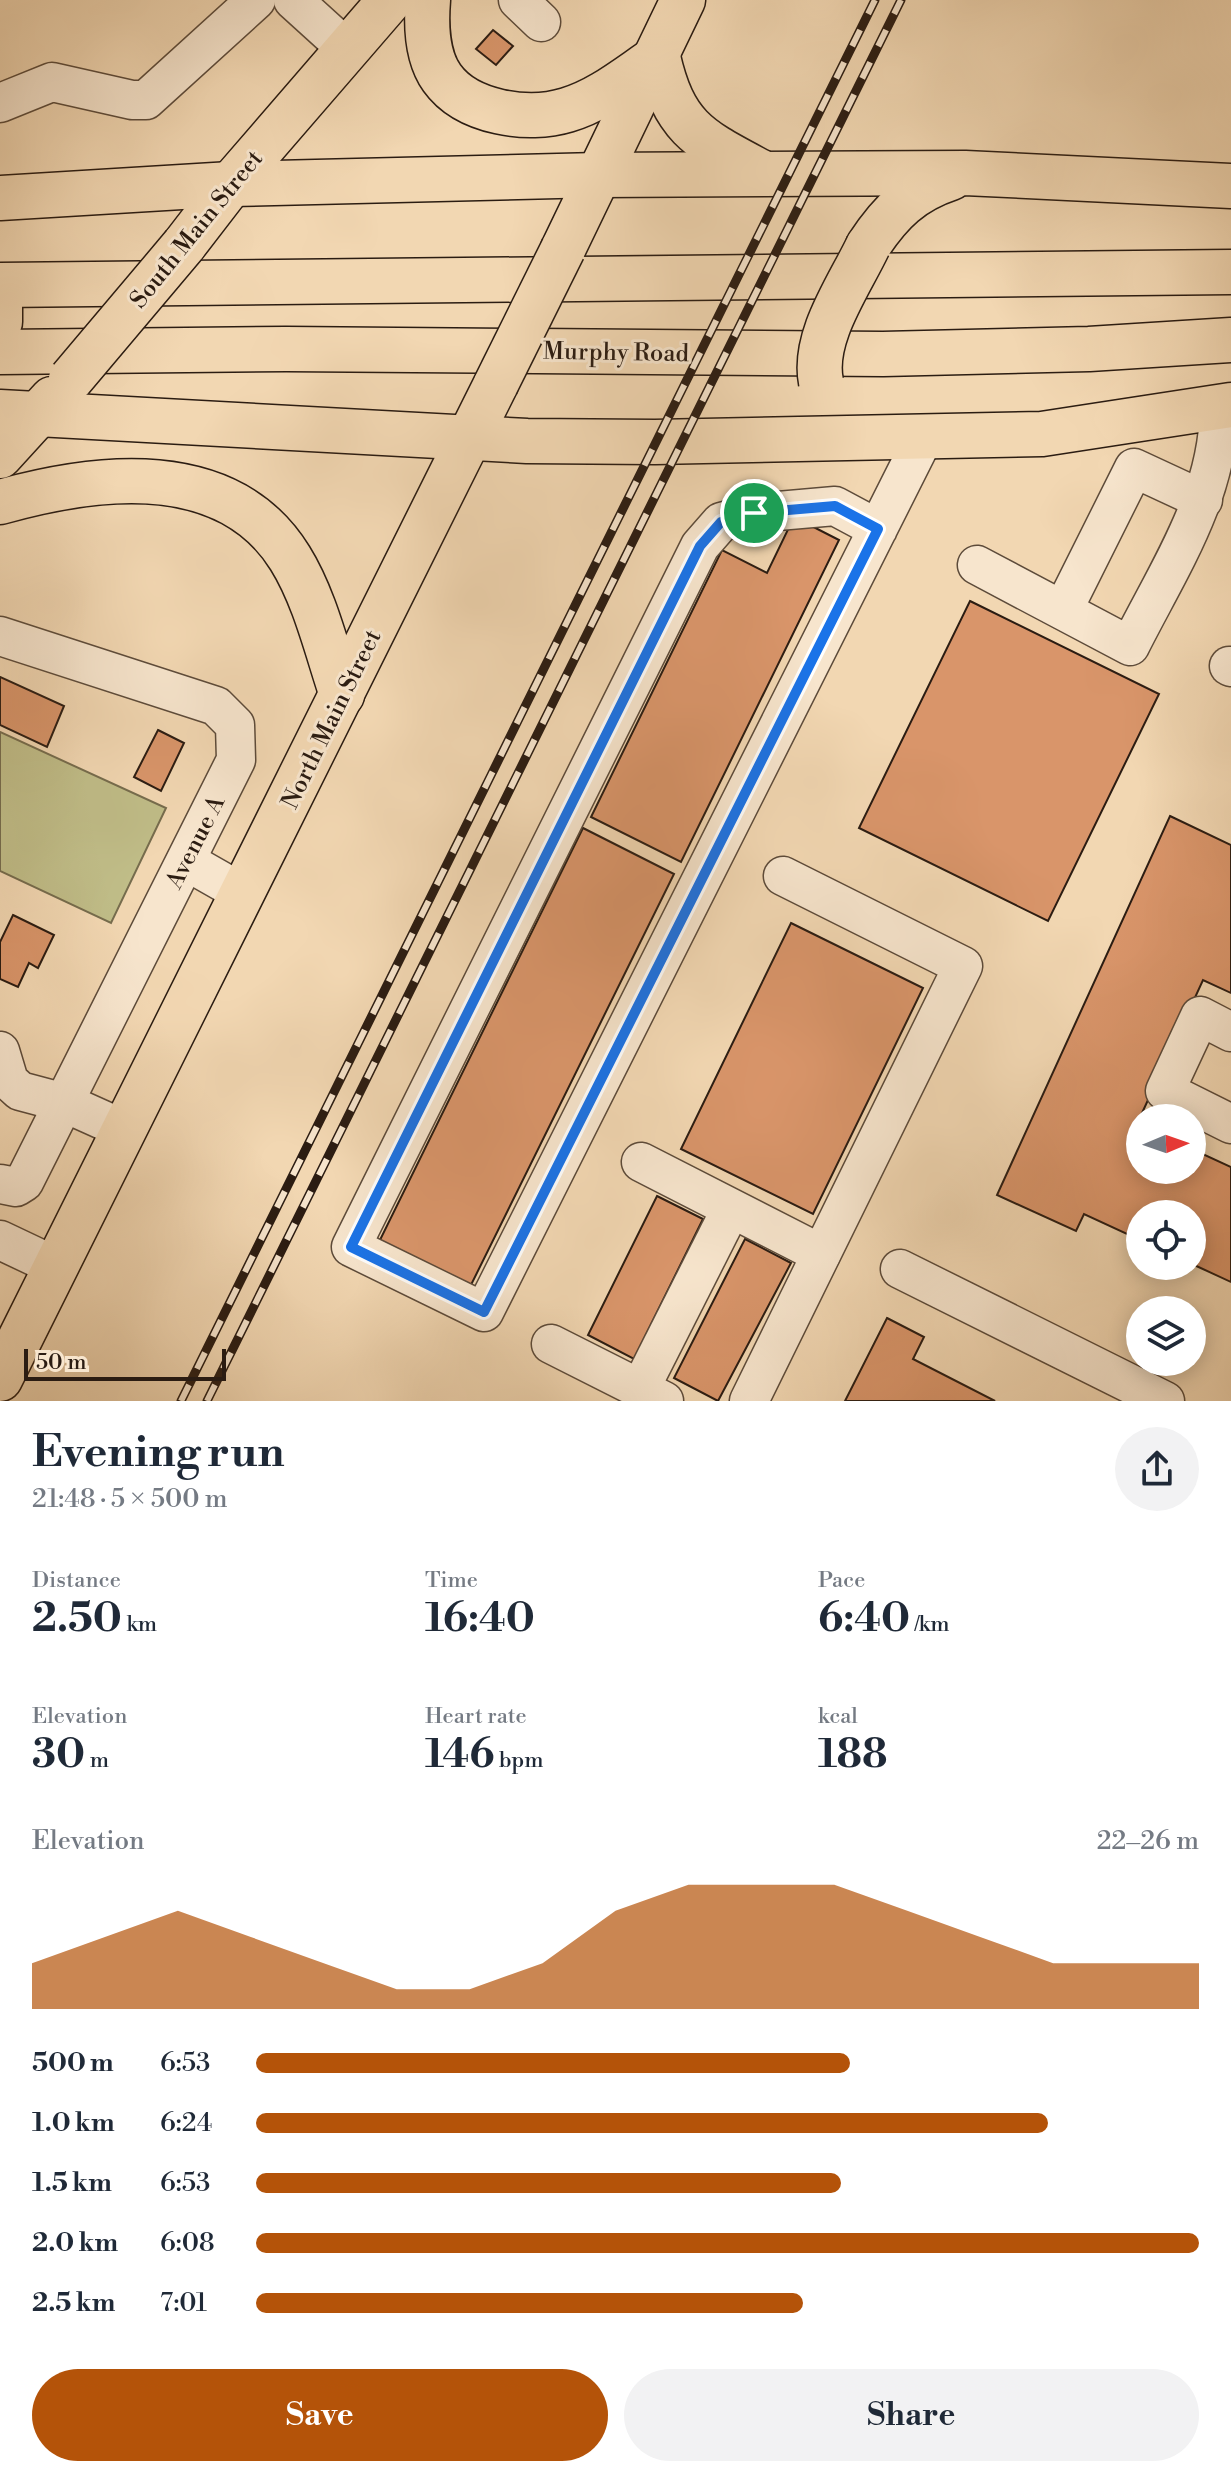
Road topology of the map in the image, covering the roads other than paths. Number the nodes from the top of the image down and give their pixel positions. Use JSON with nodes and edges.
{"nodes":[{"id":1,"x":256,"y":0,"type":"edge"},
{"id":2,"x":293,"y":0,"type":"edge"},
{"id":3,"x":428,"y":0,"type":"edge"},
{"id":4,"x":683,"y":0,"type":"edge"},
{"id":5,"x":382,"y":3,"type":"edge"},
{"id":6,"x":347,"y":49,"type":"junction"},
{"id":7,"x":658,"y":57,"type":"junction"},
{"id":8,"x":0,"y":103,"type":"edge"},
{"id":9,"x":965,"y":173,"type":"junction"},
{"id":10,"x":764,"y":174,"type":"junction"},
{"id":11,"x":598,"y":175,"type":"junction"},
{"id":12,"x":231,"y":184,"type":"junction"},
{"id":13,"x":1231,"y":186,"type":"edge"},
{"id":14,"x":0,"y":198,"type":"edge"},
{"id":15,"x":1231,"y":272,"type":"edge"},
{"id":16,"x":0,"y":287,"type":"edge"},
{"id":17,"x":0,"y":322,"type":"edge"},
{"id":18,"x":1231,"y":340,"type":"edge"},
{"id":19,"x":0,"y":352,"type":"edge"},
{"id":20,"x":1225,"y":406,"type":"edge"},
{"id":21,"x":19,"y":413,"type":"edge"},
{"id":22,"x":471,"y":437,"type":"junction"},
{"id":23,"x":924,"y":437,"type":"junction"},
{"id":24,"x":867,"y":438,"type":"junction"},
{"id":25,"x":0,"y":456,"type":"edge"},
{"id":26,"x":1203,"y":500,"type":"junction"},
{"id":27,"x":0,"y":502,"type":"edge"},
{"id":28,"x":878,"y":529,"type":"junction"},
{"id":29,"x":977,"y":565,"type":"dead end"},
{"id":30,"x":1063,"y":610,"type":"junction"},
{"id":31,"x":0,"y":636,"type":"edge"},
{"id":32,"x":342,"y":695,"type":"junction"},
{"id":33,"x":186,"y":861,"type":"junction"},
{"id":34,"x":783,"y":876,"type":"dead end"},
{"id":35,"x":244,"y":894,"type":"junction"},
{"id":36,"x":1231,"y":1032,"type":"edge"},
{"id":37,"x":0,"y":1051,"type":"edge"},
{"id":38,"x":65,"y":1103,"type":"junction"},
{"id":39,"x":1231,"y":1124,"type":"edge"},
{"id":40,"x":125,"y":1130,"type":"junction"},
{"id":41,"x":641,"y":1162,"type":"dead end"},
{"id":42,"x":12,"y":1183,"type":"edge"},
{"id":43,"x":731,"y":1209,"type":"junction"},
{"id":44,"x":0,"y":1240,"type":"edge"},
{"id":45,"x":821,"y":1254,"type":"junction"},
{"id":46,"x":57,"y":1267,"type":"junction"},
{"id":47,"x":900,"y":1269,"type":"dead end"},
{"id":48,"x":551,"y":1344,"type":"dead end"},
{"id":49,"x":0,"y":1379,"type":"edge"},
{"id":50,"x":652,"y":1395,"type":"edge"},
{"id":51,"x":749,"y":1401,"type":"edge"},
{"id":52,"x":1165,"y":1401,"type":"edge"}],
"edges":[{"from":1,"to":8,"type":"street"},
{"from":2,"to":6,"type":"street"},
{"from":3,"to":7,"type":"main road"},
{"from":4,"to":7,"type":"main road","name":"North Main Street"},
{"from":5,"to":6,"type":"main road","name":"South Main Street"},
{"from":6,"to":12,"type":"main road","name":"South Main Street"},
{"from":7,"to":10,"type":"main road"},
{"from":7,"to":11,"type":"main road","name":"North Main Street"},
{"from":9,"to":10,"type":"main road"},
{"from":9,"to":13,"type":"main road"},
{"from":9,"to":24,"type":"main road","bridge":true},
{"from":10,"to":11,"type":"main road"},
{"from":11,"to":12,"type":"main road"},
{"from":11,"to":22,"type":"main road","name":"North Main Street","bridge":true},
{"from":12,"to":14,"type":"main road"},
{"from":12,"to":21,"type":"main road","name":"South Main Street","bridge":true},
{"from":15,"to":16,"type":"main road"},
{"from":16,"to":17,"type":"main road"},
{"from":18,"to":19,"type":"main road","name":"Murphy Road"},
{"from":20,"to":23,"type":"main road"},
{"from":20,"to":26,"type":"street"},
{"from":21,"to":22,"type":"main road"},
{"from":21,"to":25,"type":"main road","name":"South Main Street"},
{"from":22,"to":24,"type":"main road"},
{"from":22,"to":32,"type":"main road","name":"North Main Street"},
{"from":23,"to":24,"type":"main road"},
{"from":23,"to":28,"type":"street"},
{"from":26,"to":30,"type":"street"},
{"from":26,"to":30,"type":"street"},
{"from":27,"to":32,"type":"main road"},
{"from":28,"to":28,"type":"street"},
{"from":29,"to":30,"type":"street"},
{"from":31,"to":33,"type":"street","name":"Avenue A"},
{"from":32,"to":35,"type":"main road","name":"North Main Street"},
{"from":33,"to":35,"type":"street"},
{"from":33,"to":38,"type":"street","name":"Avenue A"},
{"from":34,"to":45,"type":"street"},
{"from":35,"to":40,"type":"main road","name":"North Main Street"},
{"from":36,"to":39,"type":"street"},
{"from":37,"to":38,"type":"street"},
{"from":38,"to":40,"type":"street"},
{"from":38,"to":42,"type":"street","name":"Avenue A"},
{"from":40,"to":46,"type":"main road","name":"North Main Street"},
{"from":41,"to":43,"type":"street"},
{"from":43,"to":45,"type":"street"},
{"from":43,"to":50,"type":"street"},
{"from":44,"to":46,"type":"street"},
{"from":45,"to":51,"type":"street"},
{"from":46,"to":49,"type":"main road","name":"North Main Street"},
{"from":47,"to":52,"type":"street"},
{"from":48,"to":50,"type":"street"}]}
